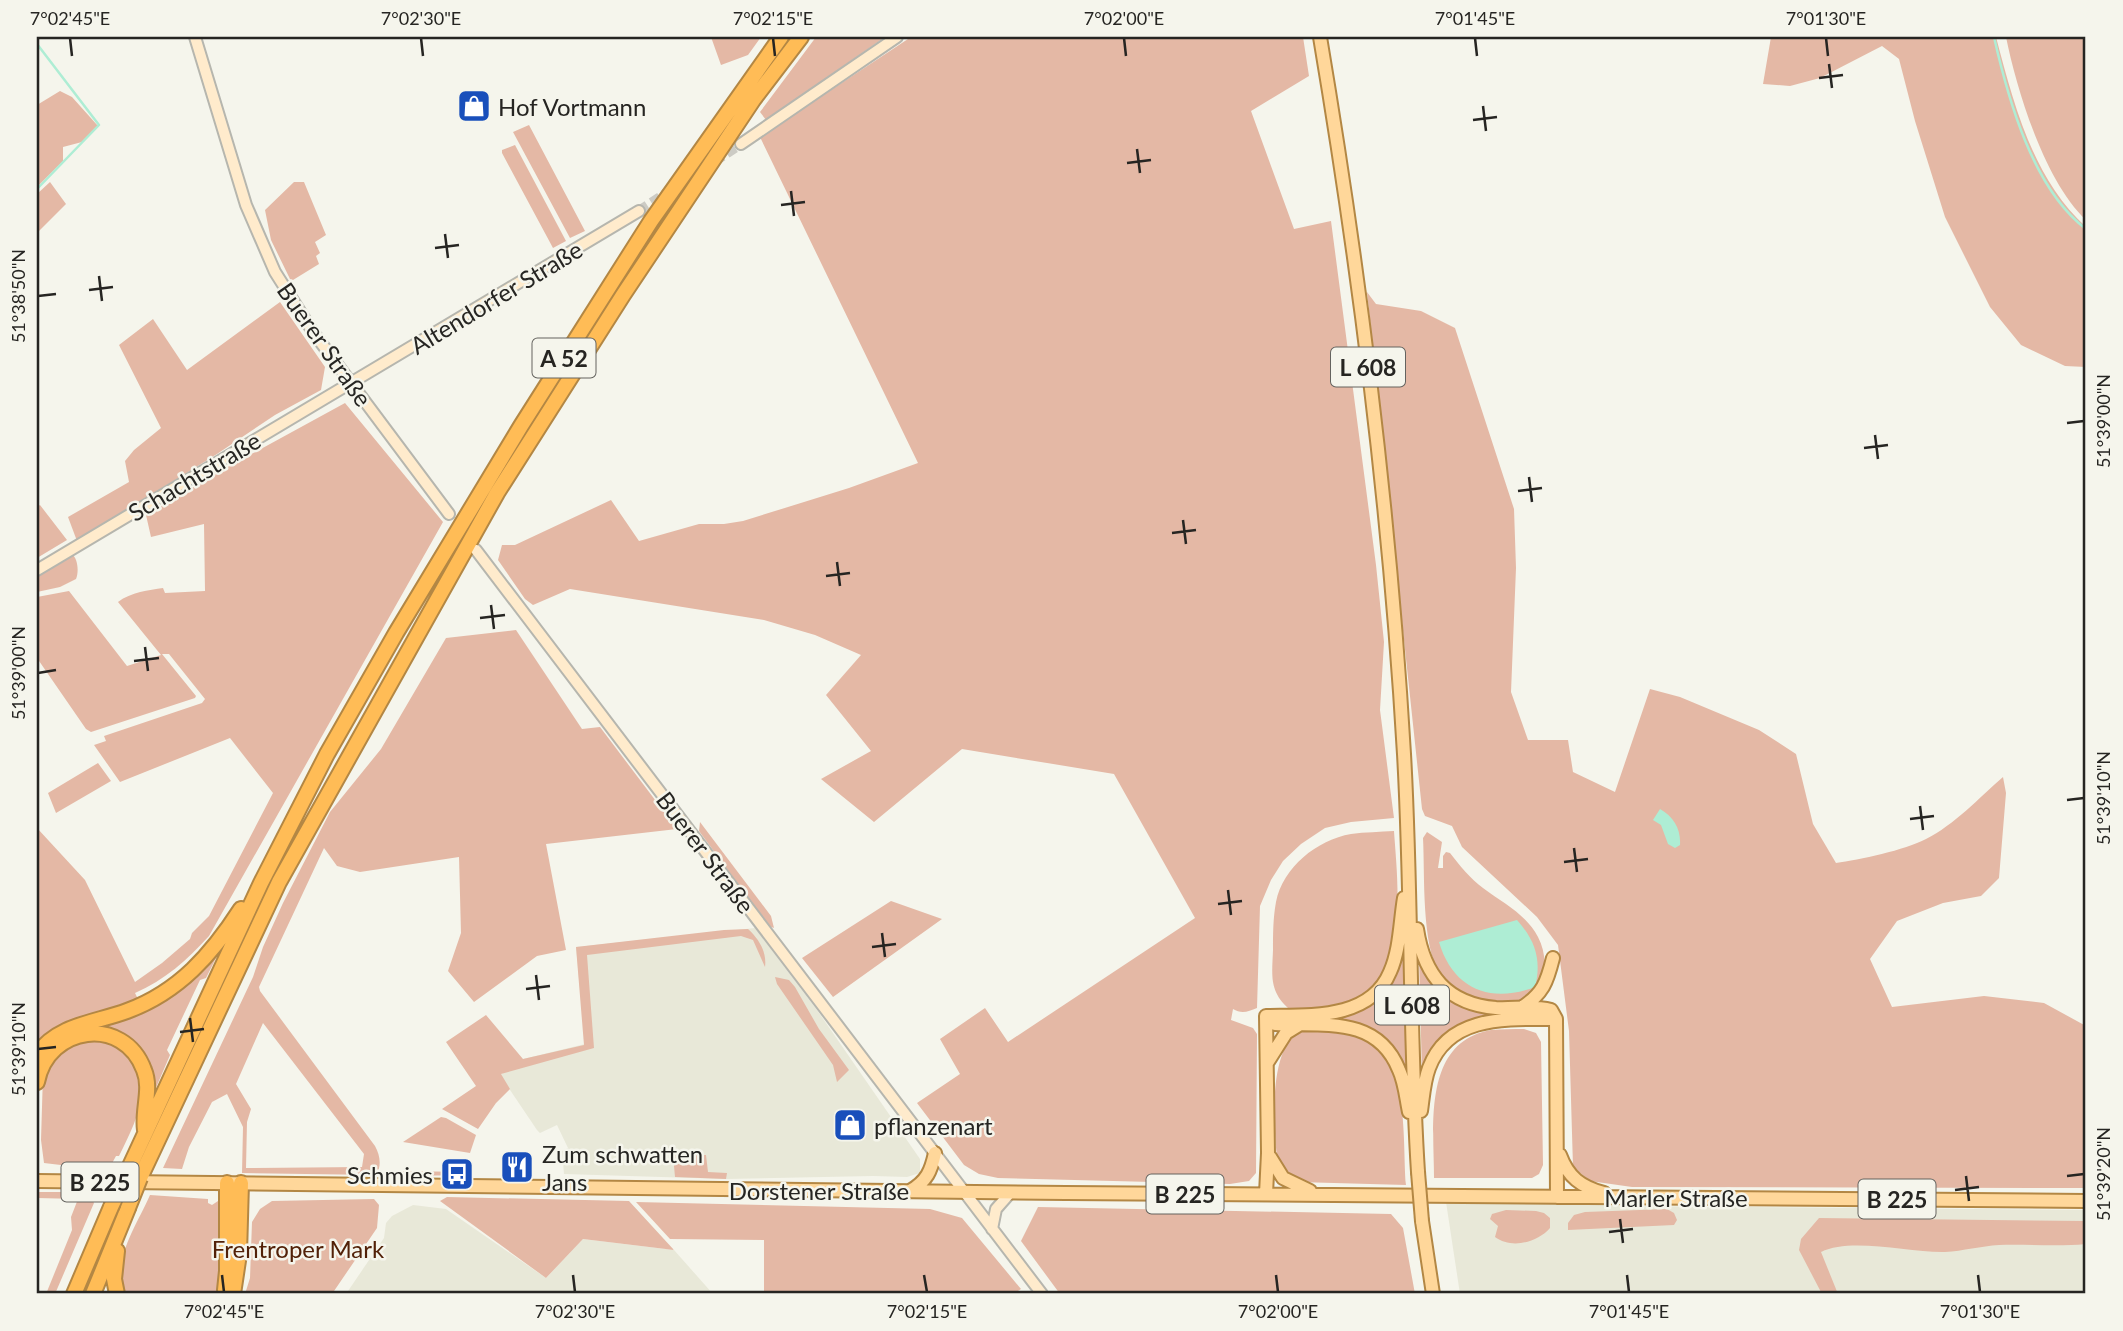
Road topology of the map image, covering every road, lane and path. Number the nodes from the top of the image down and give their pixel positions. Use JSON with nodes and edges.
{"nodes":[{"id":1,"x":195,"y":37,"type":"edge"},
{"id":2,"x":781,"y":37,"type":"edge"},
{"id":3,"x":801,"y":37,"type":"edge"},
{"id":4,"x":898,"y":37,"type":"edge"},
{"id":5,"x":1320,"y":37,"type":"edge"},
{"id":6,"x":741,"y":144,"type":"tunnel mouth"},
{"id":7,"x":639,"y":211,"type":"tunnel mouth"},
{"id":8,"x":352,"y":382,"type":"junction"},
{"id":9,"x":449,"y":514,"type":"dead end"},
{"id":10,"x":477,"y":550,"type":"dead end"},
{"id":11,"x":37,"y":570,"type":"edge"},
{"id":12,"x":1409,"y":863,"type":"junction"},
{"id":13,"x":261,"y":883,"type":"junction"},
{"id":14,"x":1553,"y":958,"type":"dead end"},
{"id":15,"x":1521,"y":1007,"type":"junction"},
{"id":16,"x":1266,"y":1016,"type":"junction"},
{"id":17,"x":1556,"y":1019,"type":"junction"},
{"id":18,"x":1299,"y":1025,"type":"junction"},
{"id":19,"x":37,"y":1054,"type":"edge"},
{"id":20,"x":1267,"y":1063,"type":"junction"},
{"id":21,"x":37,"y":1082,"type":"edge"},
{"id":22,"x":145,"y":1133,"type":"junction"},
{"id":23,"x":1416,"y":1146,"type":"junction"},
{"id":24,"x":1557,"y":1148,"type":"junction"},
{"id":25,"x":935,"y":1153,"type":"junction"},
{"id":26,"x":1268,"y":1153,"type":"junction"},
{"id":27,"x":37,"y":1181,"type":"edge"},
{"id":28,"x":234,"y":1183,"type":"junction"},
{"id":29,"x":911,"y":1191,"type":"junction"},
{"id":30,"x":964,"y":1191,"type":"junction"},
{"id":31,"x":1011,"y":1192,"type":"junction"},
{"id":32,"x":1266,"y":1194,"type":"junction"},
{"id":33,"x":1319,"y":1194,"type":"junction"},
{"id":34,"x":1557,"y":1197,"type":"junction"},
{"id":35,"x":1618,"y":1197,"type":"junction"},
{"id":36,"x":2086,"y":1201,"type":"edge"},
{"id":37,"x":121,"y":1228,"type":"junction"},
{"id":38,"x":992,"y":1229,"type":"junction"},
{"id":39,"x":74,"y":1294,"type":"edge"},
{"id":40,"x":93,"y":1294,"type":"edge"},
{"id":41,"x":117,"y":1294,"type":"edge"},
{"id":42,"x":224,"y":1294,"type":"edge"},
{"id":43,"x":233,"y":1294,"type":"edge"},
{"id":44,"x":1042,"y":1294,"type":"edge"},
{"id":45,"x":1433,"y":1294,"type":"edge"}],
"edges":[{"from":1,"to":8,"type":"main road","name":"Buerer Straße"},
{"from":2,"to":13,"type":"highway","number":"A 52"},
{"from":3,"to":37,"type":"highway","number":"A 52","bridge":true},
{"from":4,"to":6,"type":"main road"},
{"from":5,"to":12,"type":"main road","number":"L 608"},
{"from":7,"to":8,"type":"main road","name":"Altendorfer Straße"},
{"from":8,"to":9,"type":"main road","name":"Buerer Straße"},
{"from":8,"to":11,"type":"main road","name":"Schachtstraße"},
{"from":10,"to":25,"type":"main road","name":"Buerer Straße"},
{"from":12,"to":15,"type":"main road"},
{"from":12,"to":16,"type":"main road"},
{"from":12,"to":23,"type":"main road","number":"L 608"},
{"from":13,"to":19,"type":"highway"},
{"from":13,"to":22,"type":"highway","number":"A 52"},
{"from":14,"to":15,"type":"main road"},
{"from":15,"to":17,"type":"main road"},
{"from":16,"to":18,"type":"main road"},
{"from":16,"to":20,"type":"main road"},
{"from":17,"to":23,"type":"main road"},
{"from":17,"to":24,"type":"main road"},
{"from":18,"to":20,"type":"main road"},
{"from":18,"to":23,"type":"main road"},
{"from":20,"to":26,"type":"main road"},
{"from":21,"to":22,"type":"highway"},
{"from":22,"to":39,"type":"highway","number":"A 52","bridge":true},
{"from":23,"to":45,"type":"main road","number":"L 608","bridge":true},
{"from":24,"to":34,"type":"main road"},
{"from":24,"to":35,"type":"main road"},
{"from":25,"to":29,"type":"main road"},
{"from":25,"to":30,"type":"main road","name":"Buerer Straße"},
{"from":26,"to":32,"type":"main road"},
{"from":26,"to":33,"type":"main road"},
{"from":27,"to":28,"type":"main road","name":"Dorstener Straße","number":"B 225"},
{"from":28,"to":29,"type":"main road","name":"Dorstener Straße","number":"B 225"},
{"from":28,"to":42,"type":"highway"},
{"from":28,"to":43,"type":"highway"},
{"from":29,"to":30,"type":"main road","name":"Dorstener Straße","number":"B 225"},
{"from":30,"to":31,"type":"main road","name":"Dorstener Straße","number":"B 225"},
{"from":30,"to":38,"type":"main road","name":"Buerer Straße"},
{"from":31,"to":32,"type":"main road","name":"Dorstener Straße","number":"B 225"},
{"from":31,"to":38,"type":"main road"},
{"from":32,"to":33,"type":"main road","name":"Marler Straße","number":"B 225"},
{"from":33,"to":34,"type":"main road","name":"Marler Straße","number":"B 225"},
{"from":34,"to":35,"type":"main road","name":"Marler Straße","number":"B 225"},
{"from":35,"to":36,"type":"main road","name":"Marler Straße","number":"B 225"},
{"from":37,"to":40,"type":"highway","number":"A 52"},
{"from":37,"to":41,"type":"highway"},
{"from":38,"to":44,"type":"main road","name":"Buerer Straße"}]}
